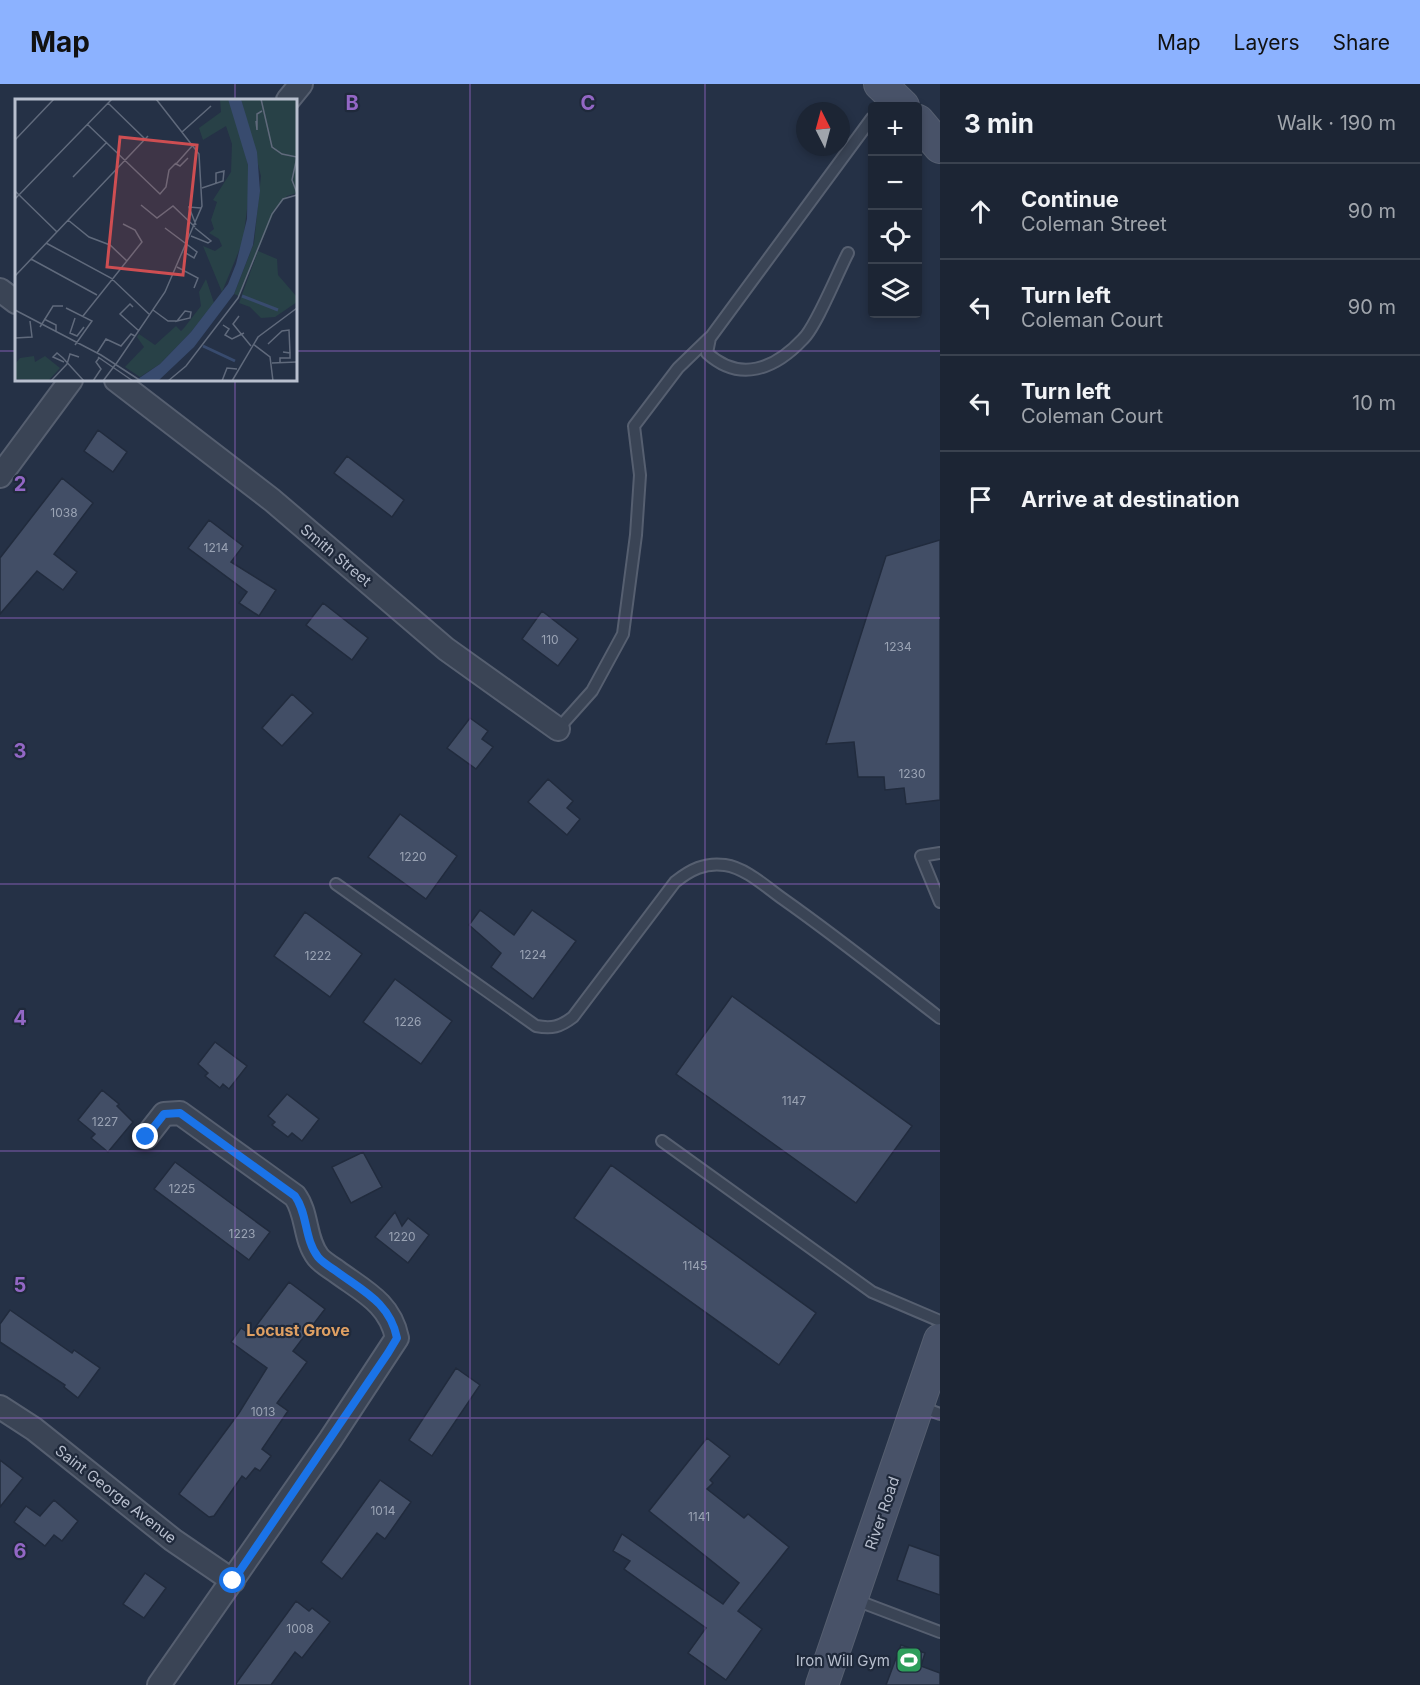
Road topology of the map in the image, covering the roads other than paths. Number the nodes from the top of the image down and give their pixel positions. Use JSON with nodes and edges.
{"nodes":[{"id":1,"x":300,"y":84,"type":"edge"},
{"id":2,"x":289,"y":99,"type":"edge"},
{"id":3,"x":868,"y":125,"type":"edge"},
{"id":4,"x":922,"y":125,"type":"edge"},
{"id":5,"x":940,"y":147,"type":"edge"},
{"id":6,"x":848,"y":253,"type":"dead end"},
{"id":7,"x":0,"y":290,"type":"edge"},
{"id":8,"x":15,"y":301,"type":"edge"},
{"id":9,"x":710,"y":338,"type":"junction"},
{"id":10,"x":70,"y":381,"type":"edge"},
{"id":11,"x":117,"y":381,"type":"edge"},
{"id":12,"x":0,"y":476,"type":"edge"},
{"id":13,"x":558,"y":729,"type":"joint"},
{"id":14,"x":940,"y":853,"type":"edge"},
{"id":15,"x":336,"y":885,"type":"dead end"},
{"id":16,"x":940,"y":902,"type":"edge"},
{"id":17,"x":940,"y":1018,"type":"edge"},
{"id":18,"x":146,"y":1137,"type":"dead end"},
{"id":19,"x":662,"y":1141,"type":"dead end"},
{"id":20,"x":940,"y":1321,"type":"edge"},
{"id":21,"x":940,"y":1340,"type":"edge"},
{"id":22,"x":0,"y":1407,"type":"edge"},
{"id":23,"x":929,"y":1410,"type":"edge"},
{"id":24,"x":233,"y":1581,"type":"junction"},
{"id":25,"x":852,"y":1599,"type":"junction"},
{"id":26,"x":940,"y":1632,"type":"edge"},
{"id":27,"x":159,"y":1685,"type":"edge"},
{"id":28,"x":822,"y":1685,"type":"edge"}],
"edges":[{"from":1,"to":2,"type":"street"},
{"from":3,"to":9,"type":"lane"},
{"from":4,"to":5,"type":"street"},
{"from":6,"to":9,"type":"lane"},
{"from":7,"to":8,"type":"street"},
{"from":9,"to":13,"type":"lane"},
{"from":10,"to":12,"type":"street"},
{"from":11,"to":13,"type":"street","name":"Smith Street"},
{"from":14,"to":16,"type":"lane"},
{"from":15,"to":17,"type":"lane"},
{"from":18,"to":24,"type":"street"},
{"from":19,"to":20,"type":"lane"},
{"from":21,"to":23,"type":"street","name":"River Road"},
{"from":22,"to":24,"type":"street","name":"Saint George Avenue"},
{"from":23,"to":25,"type":"street","name":"River Road"},
{"from":24,"to":27,"type":"street"},
{"from":25,"to":26,"type":"lane"},
{"from":25,"to":28,"type":"street","name":"River Road"}]}
